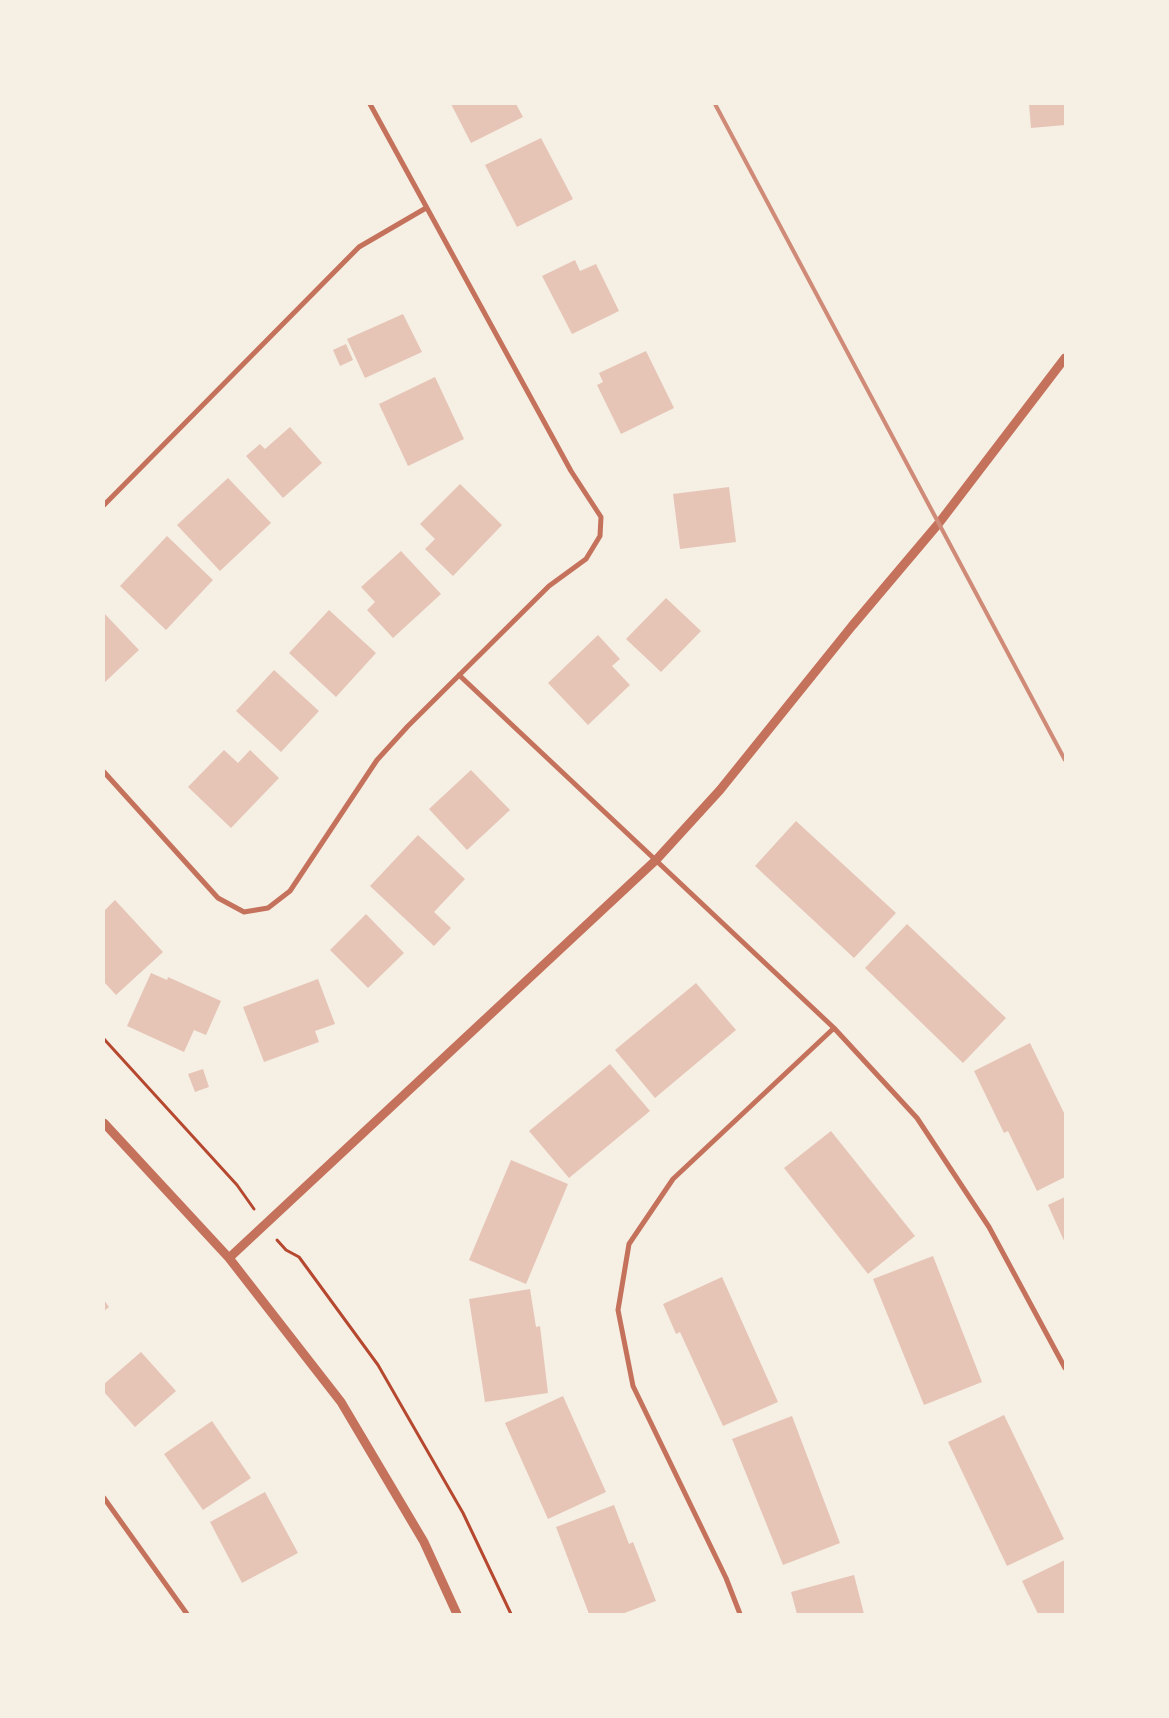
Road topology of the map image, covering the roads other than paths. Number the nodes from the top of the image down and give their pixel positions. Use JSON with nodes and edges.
{"nodes":[{"id":1,"x":370,"y":104,"type":"edge"},
{"id":2,"x":426,"y":208,"type":"junction"},
{"id":3,"x":1065,"y":358,"type":"edge"},
{"id":4,"x":104,"y":505,"type":"edge"},
{"id":5,"x":459,"y":675,"type":"junction"},
{"id":6,"x":104,"y":772,"type":"edge"},
{"id":7,"x":657,"y":859,"type":"junction"},
{"id":8,"x":834,"y":1028,"type":"junction"},
{"id":9,"x":104,"y":1124,"type":"edge"},
{"id":10,"x":229,"y":1258,"type":"junction"},
{"id":11,"x":1065,"y":1368,"type":"edge"},
{"id":12,"x":104,"y":1498,"type":"edge"},
{"id":13,"x":187,"y":1614,"type":"edge"},
{"id":14,"x":456,"y":1614,"type":"edge"},
{"id":15,"x":740,"y":1614,"type":"edge"}],
"edges":[{"from":1,"to":2,"type":"street"},
{"from":2,"to":4,"type":"street"},
{"from":2,"to":5,"type":"street"},
{"from":3,"to":7,"type":"street"},
{"from":5,"to":6,"type":"street"},
{"from":5,"to":7,"type":"street"},
{"from":7,"to":8,"type":"street"},
{"from":7,"to":10,"type":"street"},
{"from":8,"to":11,"type":"street"},
{"from":8,"to":15,"type":"street"},
{"from":9,"to":10,"type":"street"},
{"from":10,"to":14,"type":"street"},
{"from":12,"to":13,"type":"street"}]}
